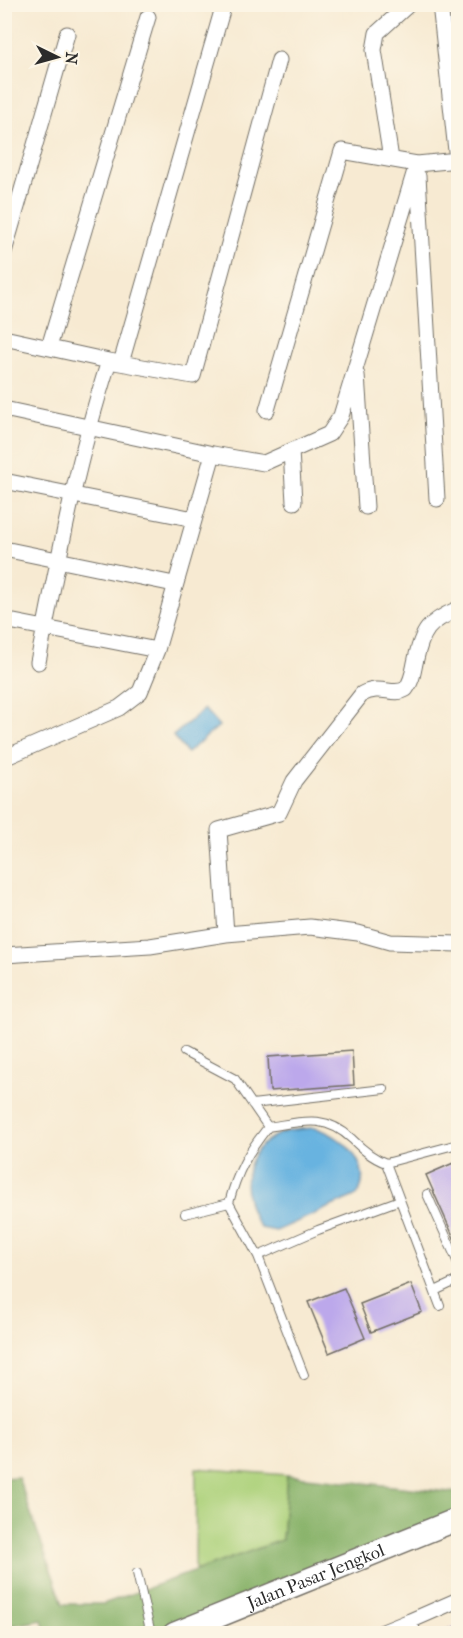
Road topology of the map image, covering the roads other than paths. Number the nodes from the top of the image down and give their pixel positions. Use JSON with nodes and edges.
{"nodes":[{"id":1,"x":224,"y":4,"type":"edge"},
{"id":2,"x":410,"y":4,"type":"edge"},
{"id":3,"x":440,"y":4,"type":"edge"},
{"id":4,"x":148,"y":17,"type":"dead end"},
{"id":5,"x":67,"y":34,"type":"dead end"},
{"id":6,"x":279,"y":60,"type":"dead end"},
{"id":7,"x":391,"y":159,"type":"junction"},
{"id":8,"x":458,"y":160,"type":"edge"},
{"id":9,"x":417,"y":164,"type":"junction"},
{"id":10,"x":8,"y":226,"type":"edge"},
{"id":11,"x":4,"y":252,"type":"edge"},
{"id":12,"x":4,"y":338,"type":"edge"},
{"id":13,"x":49,"y":347,"type":"junction"},
{"id":14,"x":115,"y":362,"type":"junction"},
{"id":15,"x":357,"y":365,"type":"junction"},
{"id":16,"x":4,"y":409,"type":"edge"},
{"id":17,"x":267,"y":410,"type":"dead end"},
{"id":18,"x":88,"y":427,"type":"junction"},
{"id":19,"x":291,"y":451,"type":"junction"},
{"id":20,"x":213,"y":454,"type":"junction"},
{"id":21,"x":4,"y":481,"type":"edge"},
{"id":22,"x":71,"y":495,"type":"junction"},
{"id":23,"x":437,"y":499,"type":"dead end"},
{"id":24,"x":294,"y":502,"type":"dead end"},
{"id":25,"x":366,"y":507,"type":"dead end"},
{"id":26,"x":194,"y":519,"type":"junction"},
{"id":27,"x":4,"y":549,"type":"edge"},
{"id":28,"x":57,"y":560,"type":"junction"},
{"id":29,"x":174,"y":584,"type":"junction"},
{"id":30,"x":459,"y":609,"type":"edge"},
{"id":31,"x":4,"y":620,"type":"edge"},
{"id":32,"x":44,"y":628,"type":"junction"},
{"id":33,"x":157,"y":650,"type":"junction"},
{"id":34,"x":38,"y":662,"type":"dead end"},
{"id":35,"x":4,"y":758,"type":"edge"},
{"id":36,"x":226,"y":934,"type":"junction"},
{"id":37,"x":459,"y":944,"type":"edge"},
{"id":38,"x":4,"y":955,"type":"edge"},
{"id":39,"x":184,"y":1052,"type":"dead end"},
{"id":40,"x":384,"y":1089,"type":"dead end"},
{"id":41,"x":252,"y":1104,"type":"junction"},
{"id":42,"x":268,"y":1127,"type":"junction"},
{"id":43,"x":459,"y":1144,"type":"edge"},
{"id":44,"x":386,"y":1163,"type":"junction"},
{"id":45,"x":427,"y":1194,"type":"dead end"},
{"id":46,"x":400,"y":1200,"type":"junction"},
{"id":47,"x":229,"y":1203,"type":"junction"},
{"id":48,"x":185,"y":1214,"type":"dead end"},
{"id":49,"x":258,"y":1256,"type":"junction"},
{"id":50,"x":459,"y":1263,"type":"edge"},
{"id":51,"x":459,"y":1280,"type":"edge"},
{"id":52,"x":435,"y":1292,"type":"junction"},
{"id":53,"x":440,"y":1306,"type":"dead end"},
{"id":54,"x":304,"y":1375,"type":"dead end"},
{"id":55,"x":459,"y":1519,"type":"edge"},
{"id":56,"x":137,"y":1573,"type":"dead end"},
{"id":57,"x":459,"y":1600,"type":"edge"},
{"id":58,"x":411,"y":1627,"type":"edge"},
{"id":59,"x":151,"y":1634,"type":"edge"},
{"id":60,"x":174,"y":1634,"type":"edge"},
{"id":61,"x":378,"y":1634,"type":"edge"}],
"edges":[{"from":1,"to":14,"type":"street"},
{"from":2,"to":7,"type":"street"},
{"from":3,"to":8,"type":"street"},
{"from":4,"to":13,"type":"street"},
{"from":5,"to":10,"type":"street"},
{"from":6,"to":14,"type":"street"},
{"from":7,"to":9,"type":"street"},
{"from":7,"to":17,"type":"street"},
{"from":8,"to":9,"type":"street"},
{"from":9,"to":15,"type":"street"},
{"from":9,"to":23,"type":"street"},
{"from":10,"to":11,"type":"street"},
{"from":12,"to":13,"type":"street"},
{"from":13,"to":14,"type":"street"},
{"from":14,"to":18,"type":"street"},
{"from":15,"to":19,"type":"street"},
{"from":15,"to":25,"type":"street"},
{"from":16,"to":18,"type":"street"},
{"from":18,"to":20,"type":"street"},
{"from":18,"to":22,"type":"street"},
{"from":19,"to":20,"type":"street"},
{"from":19,"to":24,"type":"street"},
{"from":20,"to":26,"type":"street"},
{"from":21,"to":22,"type":"street"},
{"from":22,"to":26,"type":"street"},
{"from":22,"to":28,"type":"street"},
{"from":26,"to":29,"type":"street"},
{"from":27,"to":28,"type":"street"},
{"from":28,"to":29,"type":"street"},
{"from":28,"to":32,"type":"street"},
{"from":29,"to":33,"type":"street"},
{"from":30,"to":36,"type":"street"},
{"from":31,"to":32,"type":"street"},
{"from":32,"to":33,"type":"street"},
{"from":32,"to":34,"type":"street"},
{"from":33,"to":35,"type":"street"},
{"from":36,"to":37,"type":"street"},
{"from":36,"to":38,"type":"street"},
{"from":39,"to":41,"type":"lane"},
{"from":40,"to":41,"type":"lane"},
{"from":41,"to":42,"type":"lane"},
{"from":42,"to":44,"type":"lane"},
{"from":42,"to":47,"type":"lane"},
{"from":43,"to":44,"type":"lane"},
{"from":44,"to":46,"type":"lane"},
{"from":45,"to":50,"type":"lane"},
{"from":46,"to":49,"type":"lane"},
{"from":46,"to":52,"type":"lane"},
{"from":47,"to":48,"type":"lane"},
{"from":47,"to":49,"type":"lane"},
{"from":49,"to":54,"type":"lane"},
{"from":51,"to":52,"type":"lane"},
{"from":52,"to":53,"type":"lane"},
{"from":55,"to":60,"type":"main road","name":"Jalan Pasar Jengkol"},
{"from":56,"to":59,"type":"lane"},
{"from":57,"to":58,"type":"street"},
{"from":58,"to":61,"type":"street"}]}
